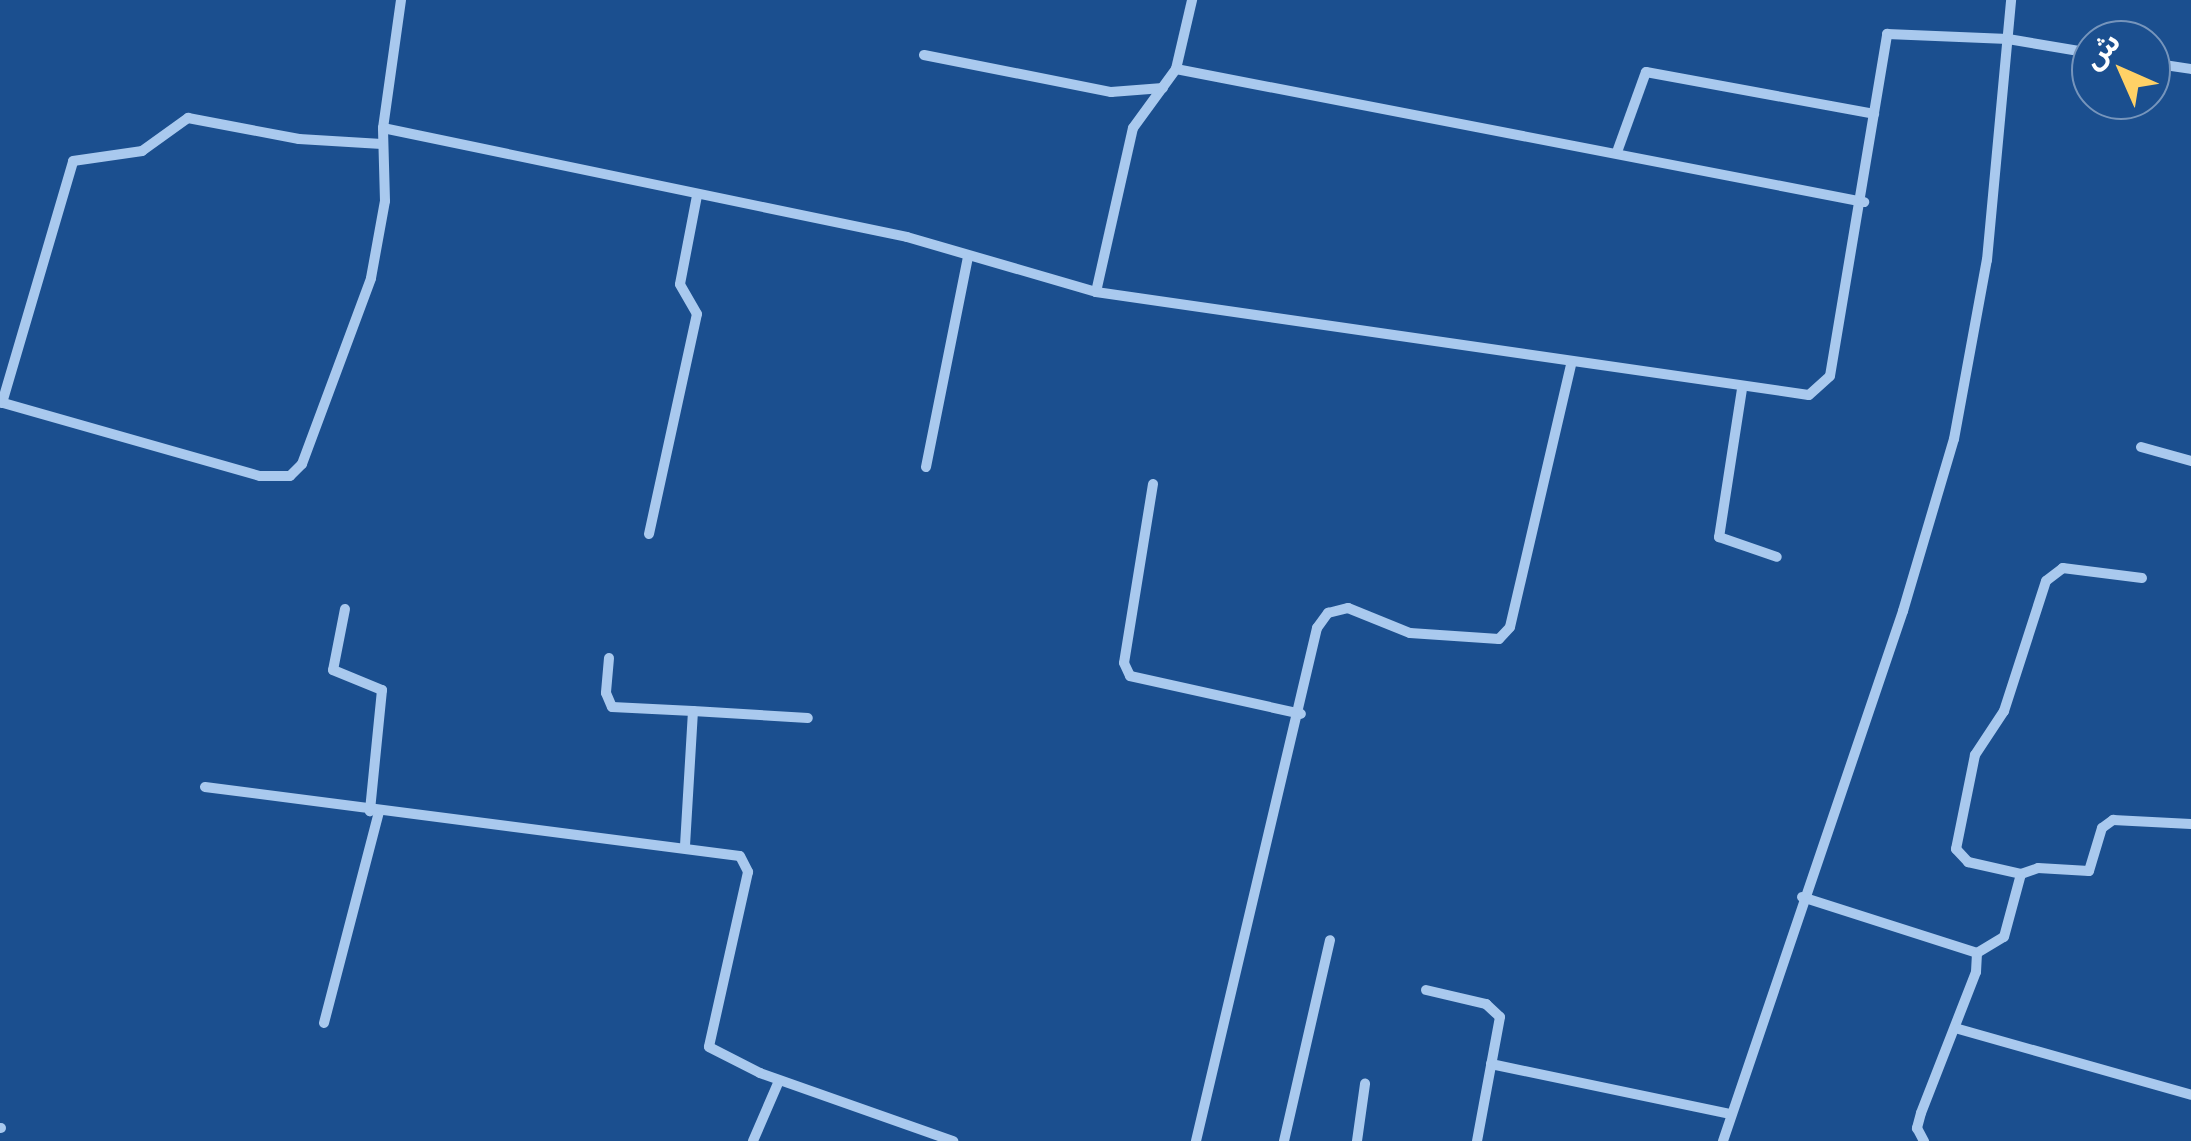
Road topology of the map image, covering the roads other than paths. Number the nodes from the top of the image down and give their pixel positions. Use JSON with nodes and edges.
{"nodes":[{"id":1,"x":401,"y":0,"type":"edge"},
{"id":2,"x":1192,"y":0,"type":"edge"},
{"id":3,"x":2011,"y":0,"type":"edge"},
{"id":4,"x":2008,"y":39,"type":"junction"},
{"id":5,"x":2071,"y":50,"type":"edge"},
{"id":6,"x":924,"y":55,"type":"dead end"},
{"id":7,"x":1176,"y":69,"type":"junction"},
{"id":8,"x":1164,"y":88,"type":"junction"},
{"id":9,"x":1874,"y":114,"type":"junction"},
{"id":10,"x":382,"y":128,"type":"junction"},
{"id":11,"x":382,"y":144,"type":"junction"},
{"id":12,"x":1617,"y":152,"type":"junction"},
{"id":13,"x":698,"y":196,"type":"junction"},
{"id":14,"x":1864,"y":202,"type":"junction"},
{"id":15,"x":968,"y":258,"type":"junction"},
{"id":16,"x":1096,"y":292,"type":"junction"},
{"id":17,"x":1572,"y":365,"type":"junction"},
{"id":18,"x":1742,"y":389,"type":"junction"},
{"id":19,"x":1,"y":402,"type":"edge"},
{"id":20,"x":2141,"y":446,"type":"dead end"},
{"id":21,"x":2191,"y":461,"type":"edge"},
{"id":22,"x":926,"y":467,"type":"dead end"},
{"id":23,"x":1154,"y":484,"type":"dead end"},
{"id":24,"x":649,"y":534,"type":"dead end"},
{"id":25,"x":1777,"y":558,"type":"dead end"},
{"id":26,"x":2142,"y":578,"type":"dead end"},
{"id":27,"x":345,"y":610,"type":"dead end"},
{"id":28,"x":609,"y":658,"type":"dead end"},
{"id":29,"x":693,"y":711,"type":"junction"},
{"id":30,"x":1301,"y":714,"type":"junction"},
{"id":31,"x":808,"y":718,"type":"dead end"},
{"id":32,"x":206,"y":787,"type":"dead end"},
{"id":33,"x":375,"y":812,"type":"junction"},
{"id":34,"x":2191,"y":824,"type":"edge"},
{"id":35,"x":685,"y":847,"type":"junction"},
{"id":36,"x":2021,"y":874,"type":"junction"},
{"id":37,"x":1802,"y":897,"type":"junction"},
{"id":38,"x":1330,"y":940,"type":"dead end"},
{"id":39,"x":1977,"y":952,"type":"junction"},
{"id":40,"x":1426,"y":990,"type":"dead end"},
{"id":41,"x":324,"y":1023,"type":"dead end"},
{"id":42,"x":1955,"y":1028,"type":"junction"},
{"id":43,"x":1491,"y":1064,"type":"junction"},
{"id":44,"x":779,"y":1081,"type":"junction"},
{"id":45,"x":1365,"y":1084,"type":"dead end"},
{"id":46,"x":2191,"y":1095,"type":"edge"},
{"id":47,"x":1730,"y":1114,"type":"junction"},
{"id":48,"x":753,"y":1141,"type":"edge"},
{"id":49,"x":953,"y":1141,"type":"edge"},
{"id":50,"x":1196,"y":1141,"type":"edge"},
{"id":51,"x":1284,"y":1141,"type":"edge"},
{"id":52,"x":1357,"y":1141,"type":"edge"},
{"id":53,"x":1477,"y":1141,"type":"edge"},
{"id":54,"x":1722,"y":1141,"type":"edge"},
{"id":55,"x":1924,"y":1141,"type":"edge"}],
"edges":[{"from":1,"to":10,"type":"street"},
{"from":2,"to":7,"type":"street"},
{"from":3,"to":4,"type":"street"},
{"from":4,"to":5,"type":"street"},
{"from":4,"to":9,"type":"street"},
{"from":4,"to":37,"type":"street"},
{"from":6,"to":8,"type":"street"},
{"from":7,"to":8,"type":"street"},
{"from":7,"to":12,"type":"street"},
{"from":8,"to":16,"type":"street"},
{"from":9,"to":12,"type":"street"},
{"from":9,"to":14,"type":"street"},
{"from":10,"to":11,"type":"street"},
{"from":10,"to":13,"type":"street"},
{"from":11,"to":19,"type":"street"},
{"from":11,"to":19,"type":"street"},
{"from":12,"to":14,"type":"street"},
{"from":13,"to":15,"type":"street"},
{"from":13,"to":24,"type":"street"},
{"from":14,"to":18,"type":"street"},
{"from":15,"to":16,"type":"street"},
{"from":15,"to":22,"type":"street"},
{"from":16,"to":17,"type":"street"},
{"from":17,"to":18,"type":"street"},
{"from":17,"to":30,"type":"street"},
{"from":18,"to":25,"type":"street"},
{"from":20,"to":21,"type":"street"},
{"from":23,"to":30,"type":"street"},
{"from":26,"to":36,"type":"street"},
{"from":27,"to":33,"type":"street"},
{"from":28,"to":29,"type":"street"},
{"from":29,"to":31,"type":"street"},
{"from":29,"to":35,"type":"street"},
{"from":30,"to":50,"type":"street"},
{"from":32,"to":33,"type":"street"},
{"from":33,"to":35,"type":"street"},
{"from":33,"to":41,"type":"street"},
{"from":34,"to":36,"type":"street"},
{"from":35,"to":44,"type":"street"},
{"from":36,"to":39,"type":"street"},
{"from":37,"to":39,"type":"street"},
{"from":37,"to":47,"type":"street"},
{"from":38,"to":51,"type":"street"},
{"from":39,"to":42,"type":"street"},
{"from":40,"to":43,"type":"street"},
{"from":42,"to":46,"type":"street"},
{"from":42,"to":55,"type":"street"},
{"from":43,"to":47,"type":"street"},
{"from":43,"to":53,"type":"street"},
{"from":44,"to":48,"type":"street"},
{"from":44,"to":49,"type":"street"},
{"from":45,"to":52,"type":"street"},
{"from":47,"to":54,"type":"street"}]}
